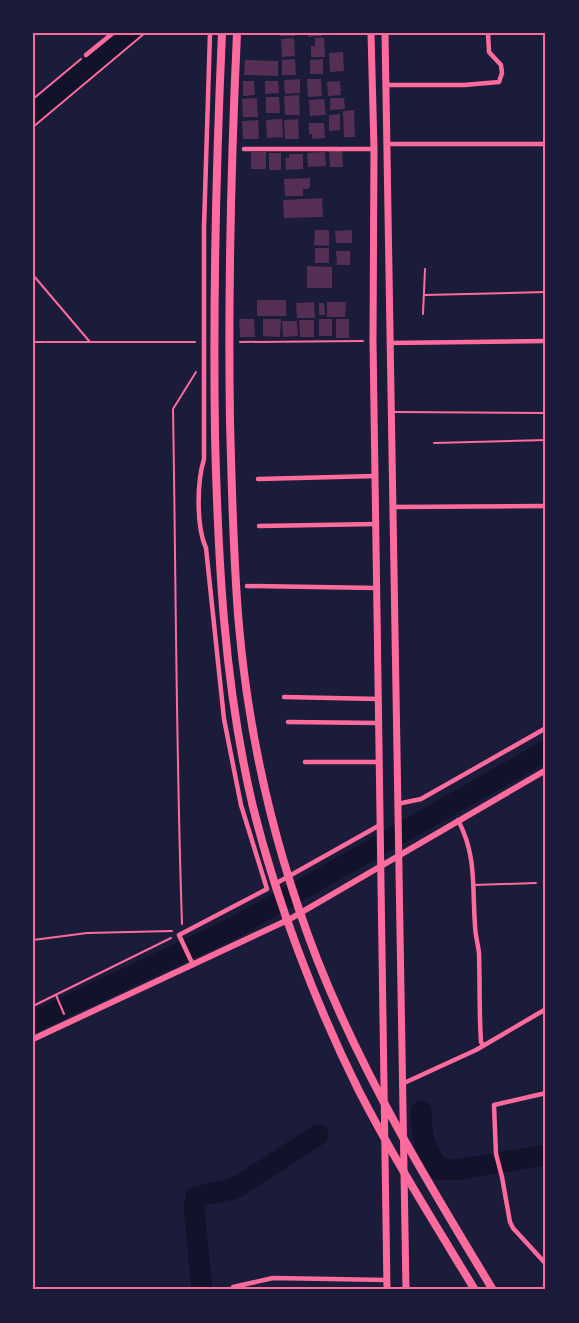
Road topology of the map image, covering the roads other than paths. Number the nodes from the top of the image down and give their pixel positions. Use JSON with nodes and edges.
{"nodes":[{"id":1,"x":113,"y":33,"type":"edge"},
{"id":2,"x":210,"y":33,"type":"edge"},
{"id":3,"x":222,"y":33,"type":"edge"},
{"id":4,"x":237,"y":33,"type":"edge"},
{"id":5,"x":371,"y":33,"type":"edge"},
{"id":6,"x":385,"y":33,"type":"edge"},
{"id":7,"x":488,"y":33,"type":"edge"},
{"id":8,"x":86,"y":55,"type":"road end"},
{"id":9,"x":386,"y":85,"type":"junction"},
{"id":10,"x":386,"y":144,"type":"junction"},
{"id":11,"x":546,"y":144,"type":"edge"},
{"id":12,"x":244,"y":149,"type":"dead end"},
{"id":13,"x":374,"y":149,"type":"junction"},
{"id":14,"x":425,"y":269,"type":"dead end"},
{"id":15,"x":546,"y":292,"type":"edge"},
{"id":16,"x":424,"y":295,"type":"junction"},
{"id":17,"x":423,"y":314,"type":"dead end"},
{"id":18,"x":546,"y":341,"type":"edge"},
{"id":19,"x":389,"y":343,"type":"junction"},
{"id":20,"x":391,"y":412,"type":"junction"},
{"id":21,"x":546,"y":413,"type":"edge"},
{"id":22,"x":546,"y":440,"type":"edge"},
{"id":23,"x":434,"y":443,"type":"dead end"},
{"id":24,"x":375,"y":476,"type":"junction"},
{"id":25,"x":258,"y":478,"type":"dead end"},
{"id":26,"x":546,"y":506,"type":"edge"},
{"id":27,"x":392,"y":507,"type":"junction"},
{"id":28,"x":376,"y":524,"type":"junction"},
{"id":29,"x":259,"y":526,"type":"dead end"},
{"id":30,"x":247,"y":586,"type":"dead end"},
{"id":31,"x":377,"y":588,"type":"junction"},
{"id":32,"x":284,"y":697,"type":"dead end"},
{"id":33,"x":379,"y":699,"type":"junction"},
{"id":34,"x":288,"y":722,"type":"dead end"},
{"id":35,"x":379,"y":723,"type":"junction"},
{"id":36,"x":546,"y":728,"type":"edge"},
{"id":37,"x":305,"y":762,"type":"dead end"},
{"id":38,"x":379,"y":762,"type":"junction"},
{"id":39,"x":546,"y":770,"type":"edge"},
{"id":40,"x":397,"y":804,"type":"junction"},
{"id":41,"x":458,"y":820,"type":"junction"},
{"id":42,"x":380,"y":825,"type":"junction"},
{"id":43,"x":398,"y":857,"type":"junction"},
{"id":44,"x":380,"y":864,"type":"junction"},
{"id":45,"x":536,"y":883,"type":"dead end"},
{"id":46,"x":473,"y":885,"type":"junction"},
{"id":47,"x":267,"y":889,"type":"junction"},
{"id":48,"x":193,"y":965,"type":"junction"},
{"id":49,"x":546,"y":1009,"type":"edge"},
{"id":50,"x":33,"y":1039,"type":"edge"},
{"id":51,"x":483,"y":1045,"type":"junction"},
{"id":52,"x":404,"y":1083,"type":"junction"},
{"id":53,"x":546,"y":1093,"type":"edge"},
{"id":54,"x":546,"y":1264,"type":"edge"},
{"id":55,"x":387,"y":1280,"type":"junction"},
{"id":56,"x":232,"y":1287,"type":"dead end"},
{"id":57,"x":387,"y":1290,"type":"edge"},
{"id":58,"x":406,"y":1290,"type":"edge"},
{"id":59,"x":475,"y":1290,"type":"edge"},
{"id":60,"x":493,"y":1290,"type":"edge"}],
"edges":[{"from":1,"to":8,"type":"street"},
{"from":2,"to":47,"type":"street"},
{"from":3,"to":59,"type":"highway"},
{"from":4,"to":60,"type":"highway"},
{"from":5,"to":13,"type":"main road"},
{"from":6,"to":9,"type":"main road"},
{"from":7,"to":9,"type":"street"},
{"from":9,"to":10,"type":"main road"},
{"from":10,"to":11,"type":"street"},
{"from":10,"to":19,"type":"main road"},
{"from":12,"to":13,"type":"street"},
{"from":13,"to":24,"type":"main road"},
{"from":14,"to":16,"type":"lane"},
{"from":15,"to":16,"type":"lane"},
{"from":16,"to":17,"type":"lane"},
{"from":18,"to":19,"type":"street"},
{"from":19,"to":20,"type":"main road"},
{"from":20,"to":21,"type":"lane"},
{"from":20,"to":27,"type":"main road"},
{"from":22,"to":23,"type":"lane"},
{"from":24,"to":25,"type":"street"},
{"from":24,"to":28,"type":"main road"},
{"from":26,"to":27,"type":"street"},
{"from":27,"to":40,"type":"main road"},
{"from":28,"to":29,"type":"street"},
{"from":28,"to":31,"type":"main road"},
{"from":30,"to":31,"type":"street"},
{"from":31,"to":33,"type":"main road"},
{"from":32,"to":33,"type":"street"},
{"from":33,"to":35,"type":"main road"},
{"from":34,"to":35,"type":"street"},
{"from":35,"to":38,"type":"main road"},
{"from":36,"to":40,"type":"street"},
{"from":37,"to":38,"type":"street"},
{"from":38,"to":42,"type":"main road"},
{"from":39,"to":41,"type":"street"},
{"from":40,"to":43,"type":"main road"},
{"from":41,"to":43,"type":"street"},
{"from":41,"to":46,"type":"street"},
{"from":42,"to":44,"type":"main road"},
{"from":42,"to":47,"type":"street"},
{"from":43,"to":44,"type":"street"},
{"from":43,"to":52,"type":"main road"},
{"from":44,"to":48,"type":"street"},
{"from":44,"to":55,"type":"main road"},
{"from":45,"to":46,"type":"lane"},
{"from":46,"to":51,"type":"street"},
{"from":47,"to":48,"type":"street"},
{"from":48,"to":50,"type":"street"},
{"from":49,"to":51,"type":"street"},
{"from":51,"to":52,"type":"street"},
{"from":52,"to":58,"type":"main road"},
{"from":53,"to":54,"type":"street"},
{"from":55,"to":56,"type":"street"},
{"from":55,"to":57,"type":"main road"}]}
